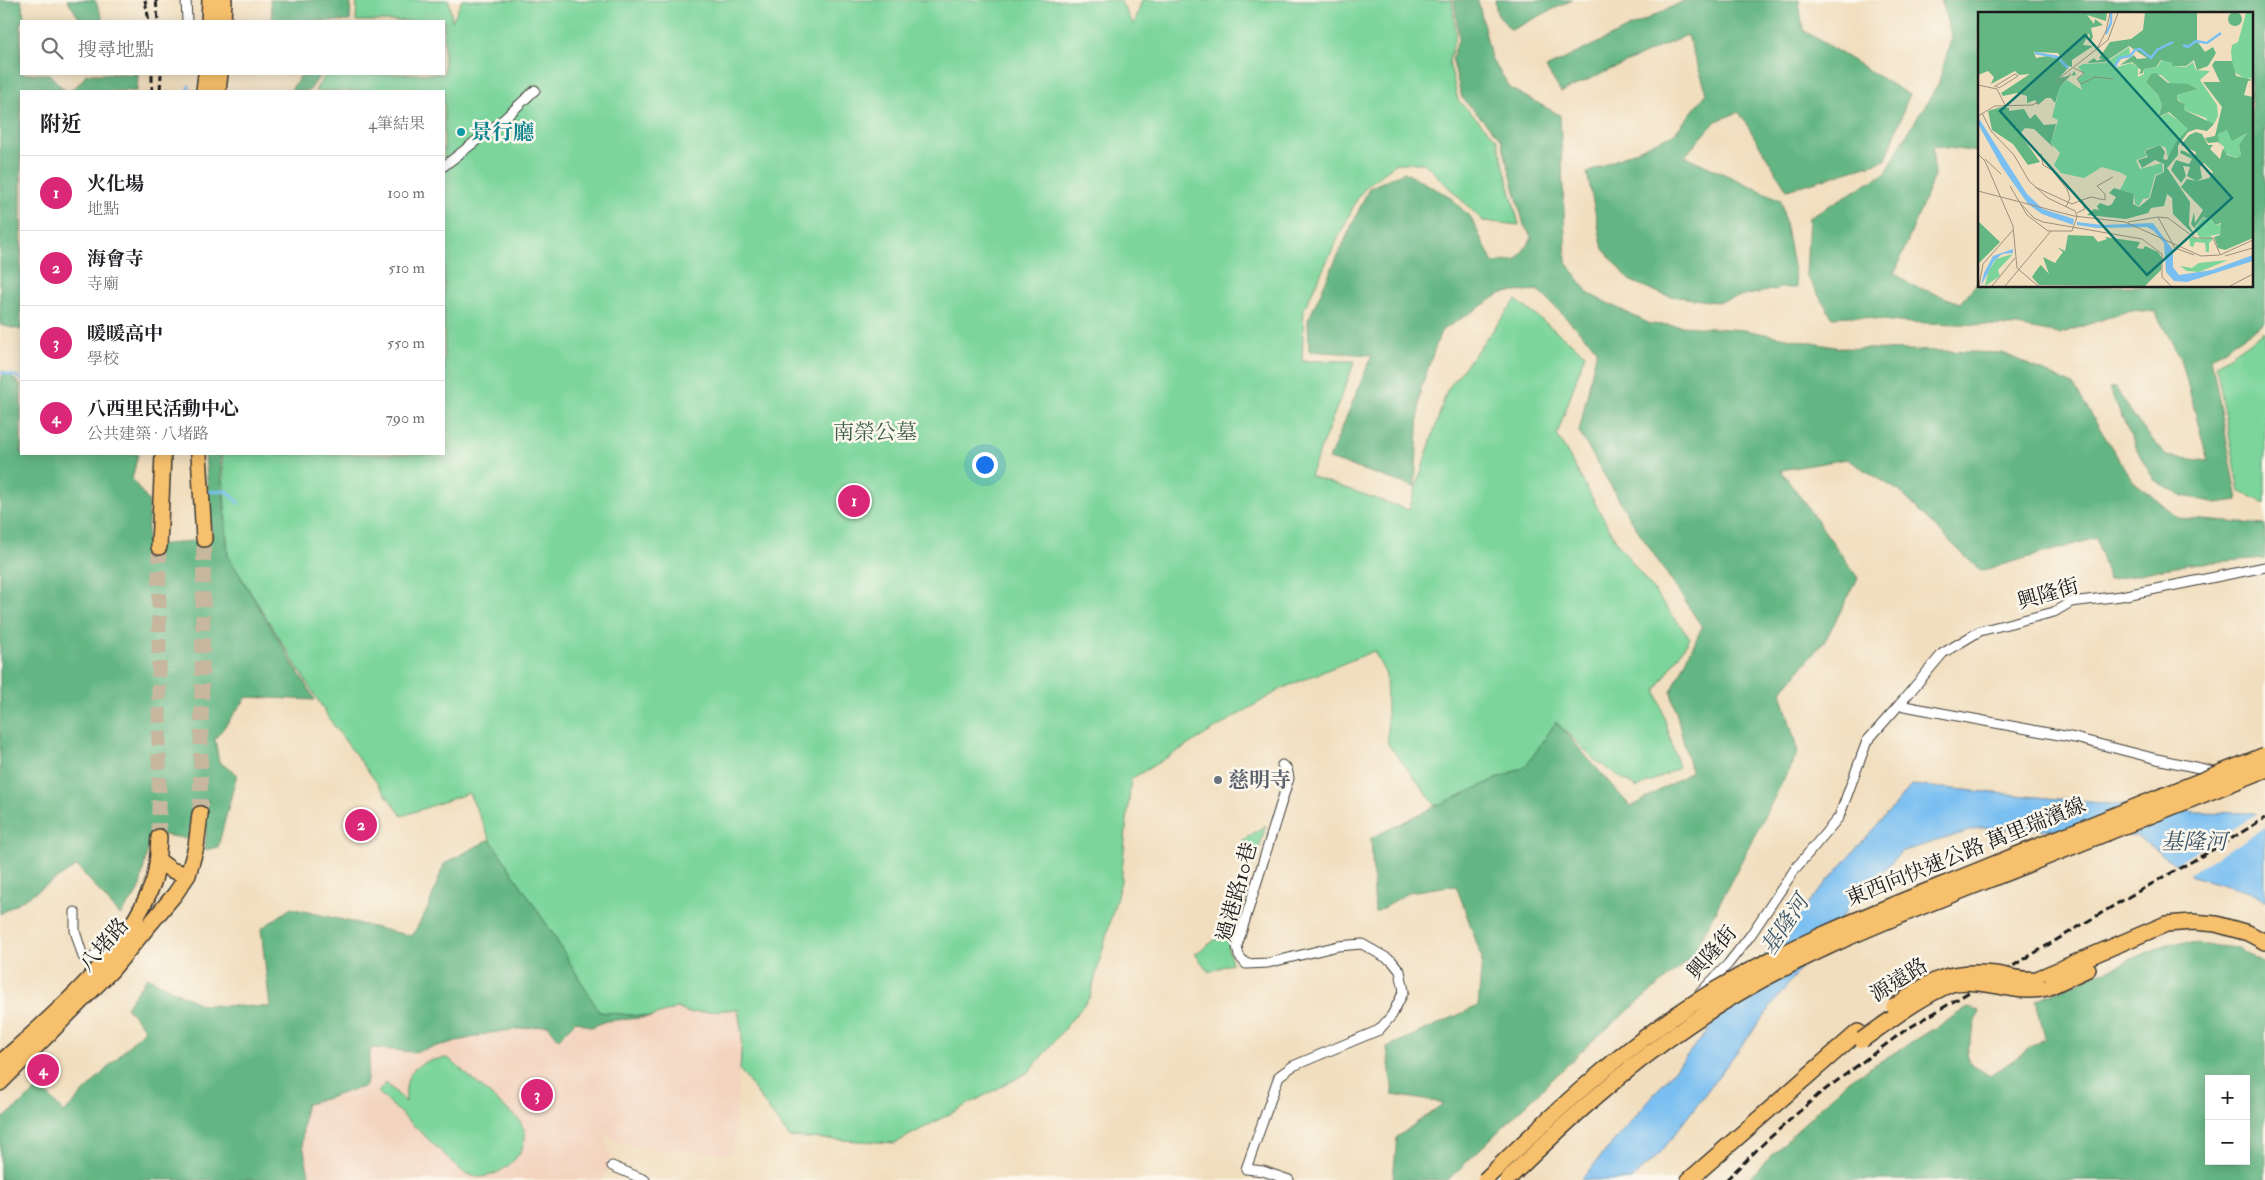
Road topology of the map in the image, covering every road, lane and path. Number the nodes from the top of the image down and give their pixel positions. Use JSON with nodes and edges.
{"nodes":[{"id":1,"x":186,"y":0,"type":"edge"},
{"id":2,"x":210,"y":0,"type":"edge"},
{"id":3,"x":224,"y":0,"type":"edge"},
{"id":4,"x":187,"y":20,"type":"edge"},
{"id":5,"x":209,"y":20,"type":"edge"},
{"id":6,"x":223,"y":20,"type":"edge"},
{"id":7,"x":206,"y":75,"type":"edge"},
{"id":8,"x":220,"y":75,"type":"edge"},
{"id":9,"x":204,"y":90,"type":"edge"},
{"id":10,"x":218,"y":90,"type":"edge"},
{"id":11,"x":535,"y":90,"type":"dead end"},
{"id":12,"x":445,"y":165,"type":"edge"},
{"id":13,"x":163,"y":455,"type":"edge"},
{"id":14,"x":199,"y":455,"type":"edge"},
{"id":15,"x":204,"y":539,"type":"tunnel mouth"},
{"id":16,"x":159,"y":547,"type":"tunnel mouth"},
{"id":17,"x":2265,"y":567,"type":"edge"},
{"id":18,"x":1899,"y":705,"type":"junction"},
{"id":19,"x":2265,"y":755,"type":"edge"},
{"id":20,"x":1282,"y":765,"type":"dead end"},
{"id":21,"x":2265,"y":770,"type":"edge"},
{"id":22,"x":2265,"y":776,"type":"edge"},
{"id":23,"x":200,"y":814,"type":"tunnel mouth"},
{"id":24,"x":159,"y":838,"type":"tunnel mouth"},
{"id":25,"x":158,"y":860,"type":"junction"},
{"id":26,"x":188,"y":875,"type":"junction"},
{"id":27,"x":154,"y":882,"type":"junction"},
{"id":28,"x":174,"y":894,"type":"junction"},
{"id":29,"x":76,"y":912,"type":"dead end"},
{"id":30,"x":2265,"y":942,"type":"edge"},
{"id":31,"x":118,"y":946,"type":"junction"},
{"id":32,"x":2265,"y":951,"type":"edge"},
{"id":33,"x":2042,"y":984,"type":"junction"},
{"id":34,"x":1860,"y":1036,"type":"junction"},
{"id":35,"x":0,"y":1063,"type":"edge"},
{"id":36,"x":0,"y":1083,"type":"edge"},
{"id":37,"x":612,"y":1166,"type":"dead end"},
{"id":38,"x":1246,"y":1169,"type":"junction"},
{"id":39,"x":645,"y":1180,"type":"edge"},
{"id":40,"x":1244,"y":1180,"type":"edge"},
{"id":41,"x":1289,"y":1180,"type":"edge"},
{"id":42,"x":1486,"y":1180,"type":"edge"},
{"id":43,"x":1495,"y":1180,"type":"edge"},
{"id":44,"x":1507,"y":1180,"type":"edge"},
{"id":45,"x":1689,"y":1180,"type":"edge"},
{"id":46,"x":1703,"y":1180,"type":"edge"}],
"edges":[{"from":1,"to":4,"type":"street"},
{"from":2,"to":5,"type":"main road"},
{"from":3,"to":6,"type":"main road"},
{"from":7,"to":9,"type":"main road"},
{"from":8,"to":10,"type":"main road"},
{"from":11,"to":12,"type":"street"},
{"from":13,"to":16,"type":"main road"},
{"from":14,"to":15,"type":"main road"},
{"from":17,"to":18,"type":"street","name":"興隆街"},
{"from":18,"to":22,"type":"street"},
{"from":18,"to":43,"type":"street","name":"興隆街"},
{"from":19,"to":42,"type":"main road","name":"東西向快速公路 萬里瑞濱線","bridge":true},
{"from":20,"to":38,"type":"street","name":"過港路10巷"},
{"from":21,"to":44,"type":"main road","name":"東西向快速公路 萬里瑞濱線","bridge":true},
{"from":23,"to":26,"type":"main road","name":"八堵路"},
{"from":24,"to":25,"type":"main road","name":"八堵路"},
{"from":25,"to":26,"type":"main road"},
{"from":25,"to":27,"type":"main road","name":"八堵路"},
{"from":26,"to":28,"type":"main road","name":"八堵路"},
{"from":27,"to":28,"type":"main road"},
{"from":27,"to":31,"type":"main road","name":"八堵路"},
{"from":28,"to":36,"type":"main road","name":"八堵路"},
{"from":29,"to":31,"type":"street"},
{"from":30,"to":33,"type":"main road","name":"源遠路"},
{"from":31,"to":35,"type":"main road","name":"八堵路"},
{"from":32,"to":33,"type":"main road","name":"源遠路"},
{"from":33,"to":34,"type":"main road","name":"源遠路","bridge":true},
{"from":34,"to":45,"type":"main road","name":"源遠路"},
{"from":34,"to":46,"type":"main road","name":"源遠路"},
{"from":37,"to":39,"type":"street"},
{"from":38,"to":40,"type":"street"},
{"from":38,"to":41,"type":"street"}]}
